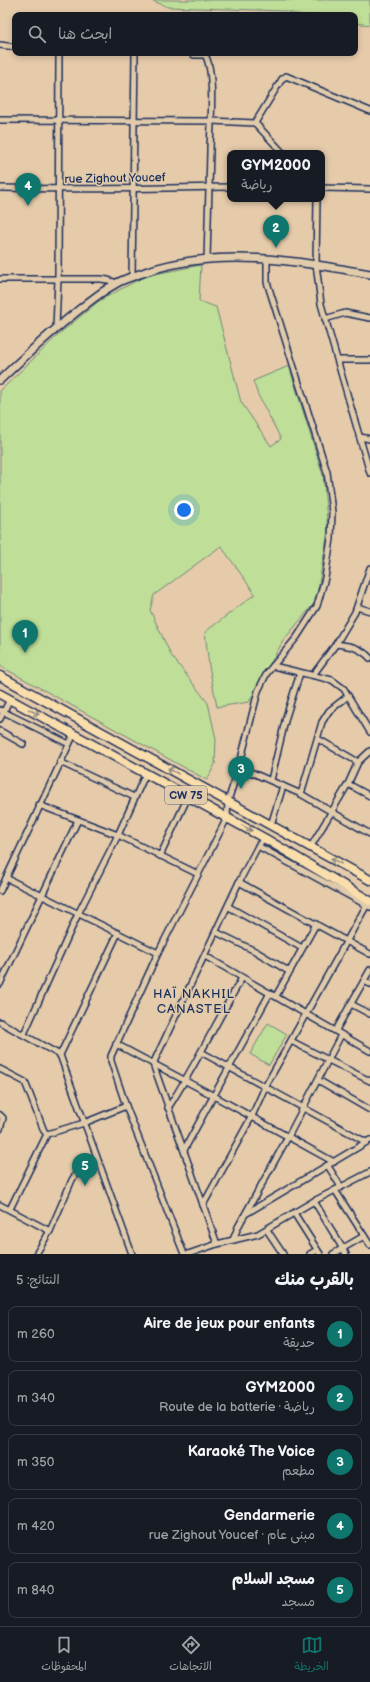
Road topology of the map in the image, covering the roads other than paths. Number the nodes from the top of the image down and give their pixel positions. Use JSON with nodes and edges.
{"nodes":[{"id":1,"x":0,"y":45,"type":"edge"},
{"id":2,"x":12,"y":47,"type":"edge"},
{"id":3,"x":59,"y":56,"type":"edge"},
{"id":4,"x":135,"y":56,"type":"edge"},
{"id":5,"x":206,"y":56,"type":"edge"},
{"id":6,"x":370,"y":111,"type":"edge"},
{"id":7,"x":0,"y":120,"type":"edge"},
{"id":8,"x":58,"y":120,"type":"junction"},
{"id":9,"x":134,"y":121,"type":"junction"},
{"id":10,"x":210,"y":121,"type":"junction"},
{"id":11,"x":255,"y":124,"type":"junction"},
{"id":12,"x":281,"y":150,"type":"edge"},
{"id":13,"x":133,"y":187,"type":"junction"},
{"id":14,"x":209,"y":187,"type":"junction"},
{"id":15,"x":227,"y":187,"type":"edge"},
{"id":16,"x":0,"y":188,"type":"edge"},
{"id":17,"x":325,"y":188,"type":"edge"},
{"id":18,"x":370,"y":189,"type":"edge"},
{"id":19,"x":57,"y":190,"type":"junction"},
{"id":20,"x":317,"y":202,"type":"edge"},
{"id":21,"x":207,"y":259,"type":"junction"},
{"id":22,"x":267,"y":260,"type":"junction"},
{"id":23,"x":316,"y":264,"type":"junction"},
{"id":24,"x":370,"y":274,"type":"edge"},
{"id":25,"x":132,"y":277,"type":"junction"},
{"id":26,"x":58,"y":278,"type":"junction"},
{"id":27,"x":0,"y":279,"type":"edge"},
{"id":28,"x":117,"y":283,"type":"junction"},
{"id":29,"x":370,"y":318,"type":"edge"},
{"id":30,"x":325,"y":319,"type":"junction"},
{"id":31,"x":56,"y":328,"type":"junction"},
{"id":32,"x":338,"y":360,"type":"junction"},
{"id":33,"x":370,"y":360,"type":"edge"},
{"id":34,"x":0,"y":380,"type":"edge"},
{"id":35,"x":360,"y":438,"type":"junction"},
{"id":36,"x":370,"y":440,"type":"edge"},
{"id":37,"x":370,"y":473,"type":"edge"},
{"id":38,"x":370,"y":568,"type":"edge"},
{"id":39,"x":357,"y":606,"type":"junction"},
{"id":40,"x":370,"y":611,"type":"edge"},
{"id":41,"x":336,"y":644,"type":"junction"},
{"id":42,"x":370,"y":658,"type":"edge"},
{"id":43,"x":272,"y":666,"type":"junction"},
{"id":44,"x":300,"y":673,"type":"junction"},
{"id":45,"x":0,"y":676,"type":"edge"},
{"id":46,"x":313,"y":676,"type":"junction"},
{"id":47,"x":0,"y":694,"type":"edge"},
{"id":48,"x":348,"y":696,"type":"junction"},
{"id":49,"x":10,"y":699,"type":"junction"},
{"id":50,"x":2,"y":711,"type":"edge"},
{"id":51,"x":0,"y":719,"type":"edge"},
{"id":52,"x":0,"y":731,"type":"edge"},
{"id":53,"x":370,"y":732,"type":"edge"},
{"id":54,"x":74,"y":734,"type":"junction"},
{"id":55,"x":318,"y":739,"type":"junction"},
{"id":56,"x":23,"y":744,"type":"dead end"},
{"id":57,"x":69,"y":744,"type":"junction"},
{"id":58,"x":370,"y":751,"type":"edge"},
{"id":59,"x":60,"y":762,"type":"junction"},
{"id":60,"x":358,"y":762,"type":"junction"},
{"id":61,"x":239,"y":767,"type":"junction"},
{"id":62,"x":146,"y":773,"type":"junction"},
{"id":63,"x":270,"y":780,"type":"junction"},
{"id":64,"x":348,"y":784,"type":"junction"},
{"id":65,"x":283,"y":786,"type":"junction"},
{"id":66,"x":301,"y":794,"type":"junction"},
{"id":67,"x":134,"y":796,"type":"junction"},
{"id":68,"x":188,"y":796,"type":"junction"},
{"id":69,"x":370,"y":796,"type":"edge"},
{"id":70,"x":228,"y":801,"type":"junction"},
{"id":71,"x":39,"y":805,"type":"junction"},
{"id":72,"x":331,"y":811,"type":"junction"},
{"id":73,"x":227,"y":818,"type":"junction"},
{"id":74,"x":78,"y":820,"type":"junction"},
{"id":75,"x":271,"y":826,"type":"junction"},
{"id":76,"x":370,"y":834,"type":"edge"},
{"id":77,"x":118,"y":835,"type":"junction"},
{"id":78,"x":264,"y":838,"type":"junction"},
{"id":79,"x":258,"y":846,"type":"junction"},
{"id":80,"x":310,"y":848,"type":"junction"},
{"id":81,"x":160,"y":856,"type":"junction"},
{"id":82,"x":198,"y":874,"type":"junction"},
{"id":83,"x":6,"y":878,"type":"junction"},
{"id":84,"x":370,"y":880,"type":"edge"},
{"id":85,"x":239,"y":882,"type":"junction"},
{"id":86,"x":0,"y":890,"type":"edge"},
{"id":87,"x":42,"y":897,"type":"junction"},
{"id":88,"x":369,"y":904,"type":"edge"},
{"id":89,"x":229,"y":906,"type":"junction"},
{"id":90,"x":78,"y":914,"type":"junction"},
{"id":91,"x":316,"y":924,"type":"junction"},
{"id":92,"x":216,"y":932,"type":"junction"},
{"id":93,"x":118,"y":933,"type":"junction"},
{"id":94,"x":346,"y":941,"type":"junction"},
{"id":95,"x":302,"y":948,"type":"junction"},
{"id":96,"x":158,"y":953,"type":"junction"},
{"id":97,"x":370,"y":954,"type":"edge"},
{"id":98,"x":206,"y":956,"type":"junction"},
{"id":99,"x":370,"y":970,"type":"edge"},
{"id":100,"x":290,"y":972,"type":"junction"},
{"id":101,"x":242,"y":978,"type":"junction"},
{"id":102,"x":364,"y":981,"type":"junction"},
{"id":103,"x":0,"y":984,"type":"edge"},
{"id":104,"x":370,"y":984,"type":"edge"},
{"id":105,"x":270,"y":993,"type":"junction"},
{"id":106,"x":276,"y":996,"type":"junction"},
{"id":107,"x":351,"y":1004,"type":"junction"},
{"id":108,"x":307,"y":1014,"type":"junction"},
{"id":109,"x":370,"y":1014,"type":"edge"},
{"id":110,"x":0,"y":1022,"type":"edge"},
{"id":111,"x":336,"y":1030,"type":"junction"},
{"id":112,"x":24,"y":1034,"type":"junction"},
{"id":113,"x":341,"y":1035,"type":"junction"},
{"id":114,"x":291,"y":1041,"type":"junction"},
{"id":115,"x":116,"y":1044,"type":"junction"},
{"id":116,"x":370,"y":1051,"type":"edge"},
{"id":117,"x":201,"y":1052,"type":"junction"},
{"id":118,"x":60,"y":1055,"type":"junction"},
{"id":119,"x":328,"y":1060,"type":"junction"},
{"id":120,"x":153,"y":1064,"type":"junction"},
{"id":121,"x":230,"y":1067,"type":"junction"},
{"id":122,"x":0,"y":1068,"type":"edge"},
{"id":123,"x":186,"y":1080,"type":"junction"},
{"id":124,"x":318,"y":1080,"type":"junction"},
{"id":125,"x":370,"y":1081,"type":"edge"},
{"id":126,"x":265,"y":1087,"type":"junction"},
{"id":127,"x":214,"y":1096,"type":"junction"},
{"id":128,"x":126,"y":1106,"type":"junction"},
{"id":129,"x":303,"y":1107,"type":"junction"},
{"id":130,"x":168,"y":1108,"type":"junction"},
{"id":131,"x":370,"y":1110,"type":"edge"},
{"id":132,"x":0,"y":1114,"type":"edge"},
{"id":133,"x":252,"y":1116,"type":"junction"},
{"id":134,"x":84,"y":1123,"type":"junction"},
{"id":135,"x":0,"y":1129,"type":"edge"},
{"id":136,"x":47,"y":1134,"type":"junction"},
{"id":137,"x":288,"y":1137,"type":"junction"},
{"id":138,"x":368,"y":1141,"type":"edge"},
{"id":139,"x":184,"y":1150,"type":"junction"},
{"id":140,"x":334,"y":1162,"type":"junction"},
{"id":141,"x":99,"y":1163,"type":"junction"},
{"id":142,"x":328,"y":1166,"type":"junction"},
{"id":143,"x":370,"y":1172,"type":"edge"},
{"id":144,"x":338,"y":1189,"type":"junction"},
{"id":145,"x":314,"y":1201,"type":"junction"},
{"id":146,"x":0,"y":1205,"type":"edge"},
{"id":147,"x":203,"y":1205,"type":"junction"},
{"id":148,"x":10,"y":1209,"type":"junction"},
{"id":149,"x":246,"y":1213,"type":"junction"},
{"id":150,"x":294,"y":1213,"type":"junction"},
{"id":151,"x":50,"y":1230,"type":"junction"},
{"id":152,"x":267,"y":1230,"type":"junction"},
{"id":153,"x":364,"y":1236,"type":"junction"},
{"id":154,"x":233,"y":1240,"type":"junction"},
{"id":155,"x":217,"y":1244,"type":"junction"},
{"id":156,"x":370,"y":1245,"type":"edge"},
{"id":157,"x":342,"y":1249,"type":"junction"},
{"id":158,"x":318,"y":1252,"type":"edge"},
{"id":159,"x":36,"y":1254,"type":"edge"},
{"id":160,"x":132,"y":1254,"type":"edge"},
{"id":161,"x":184,"y":1254,"type":"edge"},
{"id":162,"x":188,"y":1254,"type":"edge"},
{"id":163,"x":283,"y":1254,"type":"edge"},
{"id":164,"x":310,"y":1254,"type":"edge"},
{"id":165,"x":333,"y":1254,"type":"edge"},
{"id":166,"x":346,"y":1254,"type":"edge"}],
"edges":[{"from":1,"to":2,"type":"street"},
{"from":3,"to":8,"type":"street"},
{"from":4,"to":9,"type":"street"},
{"from":5,"to":10,"type":"street"},
{"from":6,"to":11,"type":"street"},
{"from":7,"to":8,"type":"street"},
{"from":8,"to":9,"type":"street"},
{"from":8,"to":19,"type":"street"},
{"from":9,"to":10,"type":"street"},
{"from":9,"to":13,"type":"street"},
{"from":10,"to":11,"type":"street"},
{"from":10,"to":14,"type":"street"},
{"from":11,"to":12,"type":"street"},
{"from":13,"to":14,"type":"street","name":"rue Zighout Youcef"},
{"from":13,"to":19,"type":"street","name":"rue Zighout Youcef"},
{"from":13,"to":25,"type":"street"},
{"from":14,"to":15,"type":"street","name":"rue Zighout Youcef"},
{"from":14,"to":21,"type":"street"},
{"from":16,"to":19,"type":"street","name":"rue Zighout Youcef"},
{"from":17,"to":18,"type":"street"},
{"from":19,"to":26,"type":"street"},
{"from":20,"to":23,"type":"street"},
{"from":21,"to":22,"type":"main road"},
{"from":21,"to":25,"type":"main road"},
{"from":22,"to":23,"type":"main road"},
{"from":22,"to":43,"type":"street"},
{"from":23,"to":24,"type":"main road"},
{"from":23,"to":30,"type":"street"},
{"from":25,"to":28,"type":"main road"},
{"from":26,"to":27,"type":"street"},
{"from":26,"to":28,"type":"street"},
{"from":26,"to":31,"type":"street"},
{"from":28,"to":31,"type":"main road"},
{"from":29,"to":30,"type":"street"},
{"from":30,"to":32,"type":"street"},
{"from":31,"to":34,"type":"main road"},
{"from":32,"to":33,"type":"street"},
{"from":32,"to":35,"type":"street"},
{"from":35,"to":36,"type":"street"},
{"from":35,"to":37,"type":"street"},
{"from":38,"to":39,"type":"street"},
{"from":39,"to":40,"type":"street"},
{"from":39,"to":41,"type":"street"},
{"from":41,"to":42,"type":"street"},
{"from":41,"to":46,"type":"street"},
{"from":43,"to":44,"type":"street"},
{"from":43,"to":61,"type":"street"},
{"from":44,"to":46,"type":"street"},
{"from":44,"to":63,"type":"street"},
{"from":70,"to":45,"type":"main road","one_way":true},
{"from":46,"to":48,"type":"street"},
{"from":47,"to":49,"type":"main road","number":"CW 75"},
{"from":48,"to":53,"type":"street"},
{"from":48,"to":55,"type":"street"},
{"from":49,"to":50,"type":"street"},
{"from":49,"to":54,"type":"main road","number":"CW 75","one_way":true},
{"from":50,"to":51,"type":"street"},
{"from":50,"to":57,"type":"street"},
{"from":52,"to":56,"type":"street"},
{"from":54,"to":57,"type":"street"},
{"from":54,"to":62,"type":"main road","number":"CW 75"},
{"from":55,"to":60,"type":"street"},
{"from":55,"to":66,"type":"street"},
{"from":57,"to":59,"type":"street"},
{"from":58,"to":60,"type":"street"},
{"from":59,"to":67,"type":"street"},
{"from":59,"to":71,"type":"street"},
{"from":60,"to":64,"type":"street"},
{"from":61,"to":63,"type":"street"},
{"from":61,"to":70,"type":"street"},
{"from":62,"to":67,"type":"street"},
{"from":62,"to":68,"type":"main road","number":"CW 75"},
{"from":63,"to":65,"type":"street"},
{"from":64,"to":69,"type":"street"},
{"from":64,"to":72,"type":"street"},
{"from":65,"to":66,"type":"street"},
{"from":65,"to":75,"type":"street"},
{"from":66,"to":72,"type":"street"},
{"from":67,"to":77,"type":"street"},
{"from":68,"to":73,"type":"main road","number":"CW 75"},
{"from":68,"to":81,"type":"street"},
{"from":70,"to":73,"type":"street"},
{"from":70,"to":75,"type":"main road"},
{"from":71,"to":74,"type":"street"},
{"from":71,"to":83,"type":"street"},
{"from":72,"to":76,"type":"street"},
{"from":72,"to":80,"type":"street"},
{"from":73,"to":78,"type":"main road","number":"CW 75","one_way":true},
{"from":73,"to":82,"type":"street"},
{"from":74,"to":77,"type":"street"},
{"from":74,"to":87,"type":"street"},
{"from":75,"to":80,"type":"main road"},
{"from":77,"to":81,"type":"street"},
{"from":77,"to":90,"type":"street"},
{"from":78,"to":79,"type":"street"},
{"from":78,"to":88,"type":"main road","number":"CW 75"},
{"from":79,"to":85,"type":"street"},
{"from":79,"to":88,"type":"street"},
{"from":84,"to":80,"type":"main road","one_way":true},
{"from":81,"to":82,"type":"street"},
{"from":82,"to":96,"type":"street"},
{"from":83,"to":86,"type":"street"},
{"from":83,"to":87,"type":"street"},
{"from":85,"to":89,"type":"street"},
{"from":85,"to":91,"type":"street"},
{"from":87,"to":90,"type":"street"},
{"from":87,"to":103,"type":"street"},
{"from":88,"to":94,"type":"street"},
{"from":89,"to":92,"type":"street"},
{"from":89,"to":95,"type":"street"},
{"from":90,"to":93,"type":"street"},
{"from":90,"to":112,"type":"street"},
{"from":91,"to":94,"type":"street"},
{"from":91,"to":95,"type":"street"},
{"from":92,"to":98,"type":"street"},
{"from":92,"to":100,"type":"street"},
{"from":93,"to":96,"type":"street"},
{"from":93,"to":118,"type":"street"},
{"from":94,"to":97,"type":"street"},
{"from":94,"to":108,"type":"street"},
{"from":95,"to":100,"type":"street"},
{"from":96,"to":115,"type":"street"},
{"from":98,"to":101,"type":"street"},
{"from":98,"to":120,"type":"street"},
{"from":99,"to":102,"type":"street"},
{"from":100,"to":106,"type":"street"},
{"from":101,"to":105,"type":"street"},
{"from":101,"to":117,"type":"street"},
{"from":102,"to":104,"type":"street"},
{"from":102,"to":107,"type":"street"},
{"from":105,"to":106,"type":"street"},
{"from":105,"to":121,"type":"street"},
{"from":106,"to":108,"type":"street"},
{"from":107,"to":109,"type":"street"},
{"from":107,"to":111,"type":"street"},
{"from":108,"to":111,"type":"street"},
{"from":108,"to":114,"type":"street"},
{"from":110,"to":112,"type":"street"},
{"from":111,"to":113,"type":"street"},
{"from":112,"to":118,"type":"street"},
{"from":113,"to":116,"type":"street"},
{"from":113,"to":119,"type":"street"},
{"from":114,"to":119,"type":"street"},
{"from":114,"to":126,"type":"street"},
{"from":115,"to":120,"type":"street"},
{"from":115,"to":128,"type":"street"},
{"from":117,"to":121,"type":"street"},
{"from":117,"to":123,"type":"street"},
{"from":118,"to":134,"type":"street"},
{"from":119,"to":124,"type":"street"},
{"from":119,"to":125,"type":"street"},
{"from":120,"to":123,"type":"street"},
{"from":120,"to":130,"type":"street"},
{"from":121,"to":126,"type":"street"},
{"from":121,"to":127,"type":"street"},
{"from":122,"to":136,"type":"street"},
{"from":123,"to":127,"type":"street"},
{"from":123,"to":130,"type":"street"},
{"from":124,"to":129,"type":"street"},
{"from":124,"to":131,"type":"street"},
{"from":126,"to":129,"type":"street"},
{"from":126,"to":133,"type":"street"},
{"from":127,"to":133,"type":"street"},
{"from":127,"to":139,"type":"street"},
{"from":128,"to":134,"type":"street"},
{"from":128,"to":161,"type":"street"},
{"from":129,"to":137,"type":"street"},
{"from":129,"to":138,"type":"street"},
{"from":130,"to":139,"type":"street"},
{"from":132,"to":135,"type":"street"},
{"from":133,"to":137,"type":"street"},
{"from":133,"to":147,"type":"street"},
{"from":134,"to":136,"type":"street"},
{"from":134,"to":141,"type":"street"},
{"from":136,"to":148,"type":"street"},
{"from":137,"to":140,"type":"street"},
{"from":137,"to":149,"type":"street"},
{"from":138,"to":140,"type":"street"},
{"from":139,"to":147,"type":"street"},
{"from":140,"to":142,"type":"street"},
{"from":141,"to":151,"type":"street"},
{"from":141,"to":160,"type":"street"},
{"from":142,"to":144,"type":"street"},
{"from":142,"to":149,"type":"street"},
{"from":143,"to":144,"type":"street"},
{"from":144,"to":145,"type":"street"},
{"from":144,"to":153,"type":"street"},
{"from":145,"to":150,"type":"street"},
{"from":145,"to":157,"type":"street"},
{"from":146,"to":148,"type":"street"},
{"from":147,"to":155,"type":"street"},
{"from":148,"to":151,"type":"street"},
{"from":149,"to":154,"type":"street"},
{"from":150,"to":152,"type":"street"},
{"from":150,"to":158,"type":"street"},
{"from":151,"to":159,"type":"street"},
{"from":152,"to":154,"type":"street"},
{"from":152,"to":163,"type":"street"},
{"from":153,"to":156,"type":"street"},
{"from":153,"to":157,"type":"street"},
{"from":154,"to":155,"type":"street"},
{"from":155,"to":162,"type":"street"},
{"from":157,"to":165,"type":"street"},
{"from":157,"to":166,"type":"street"},
{"from":158,"to":164,"type":"street"}]}
